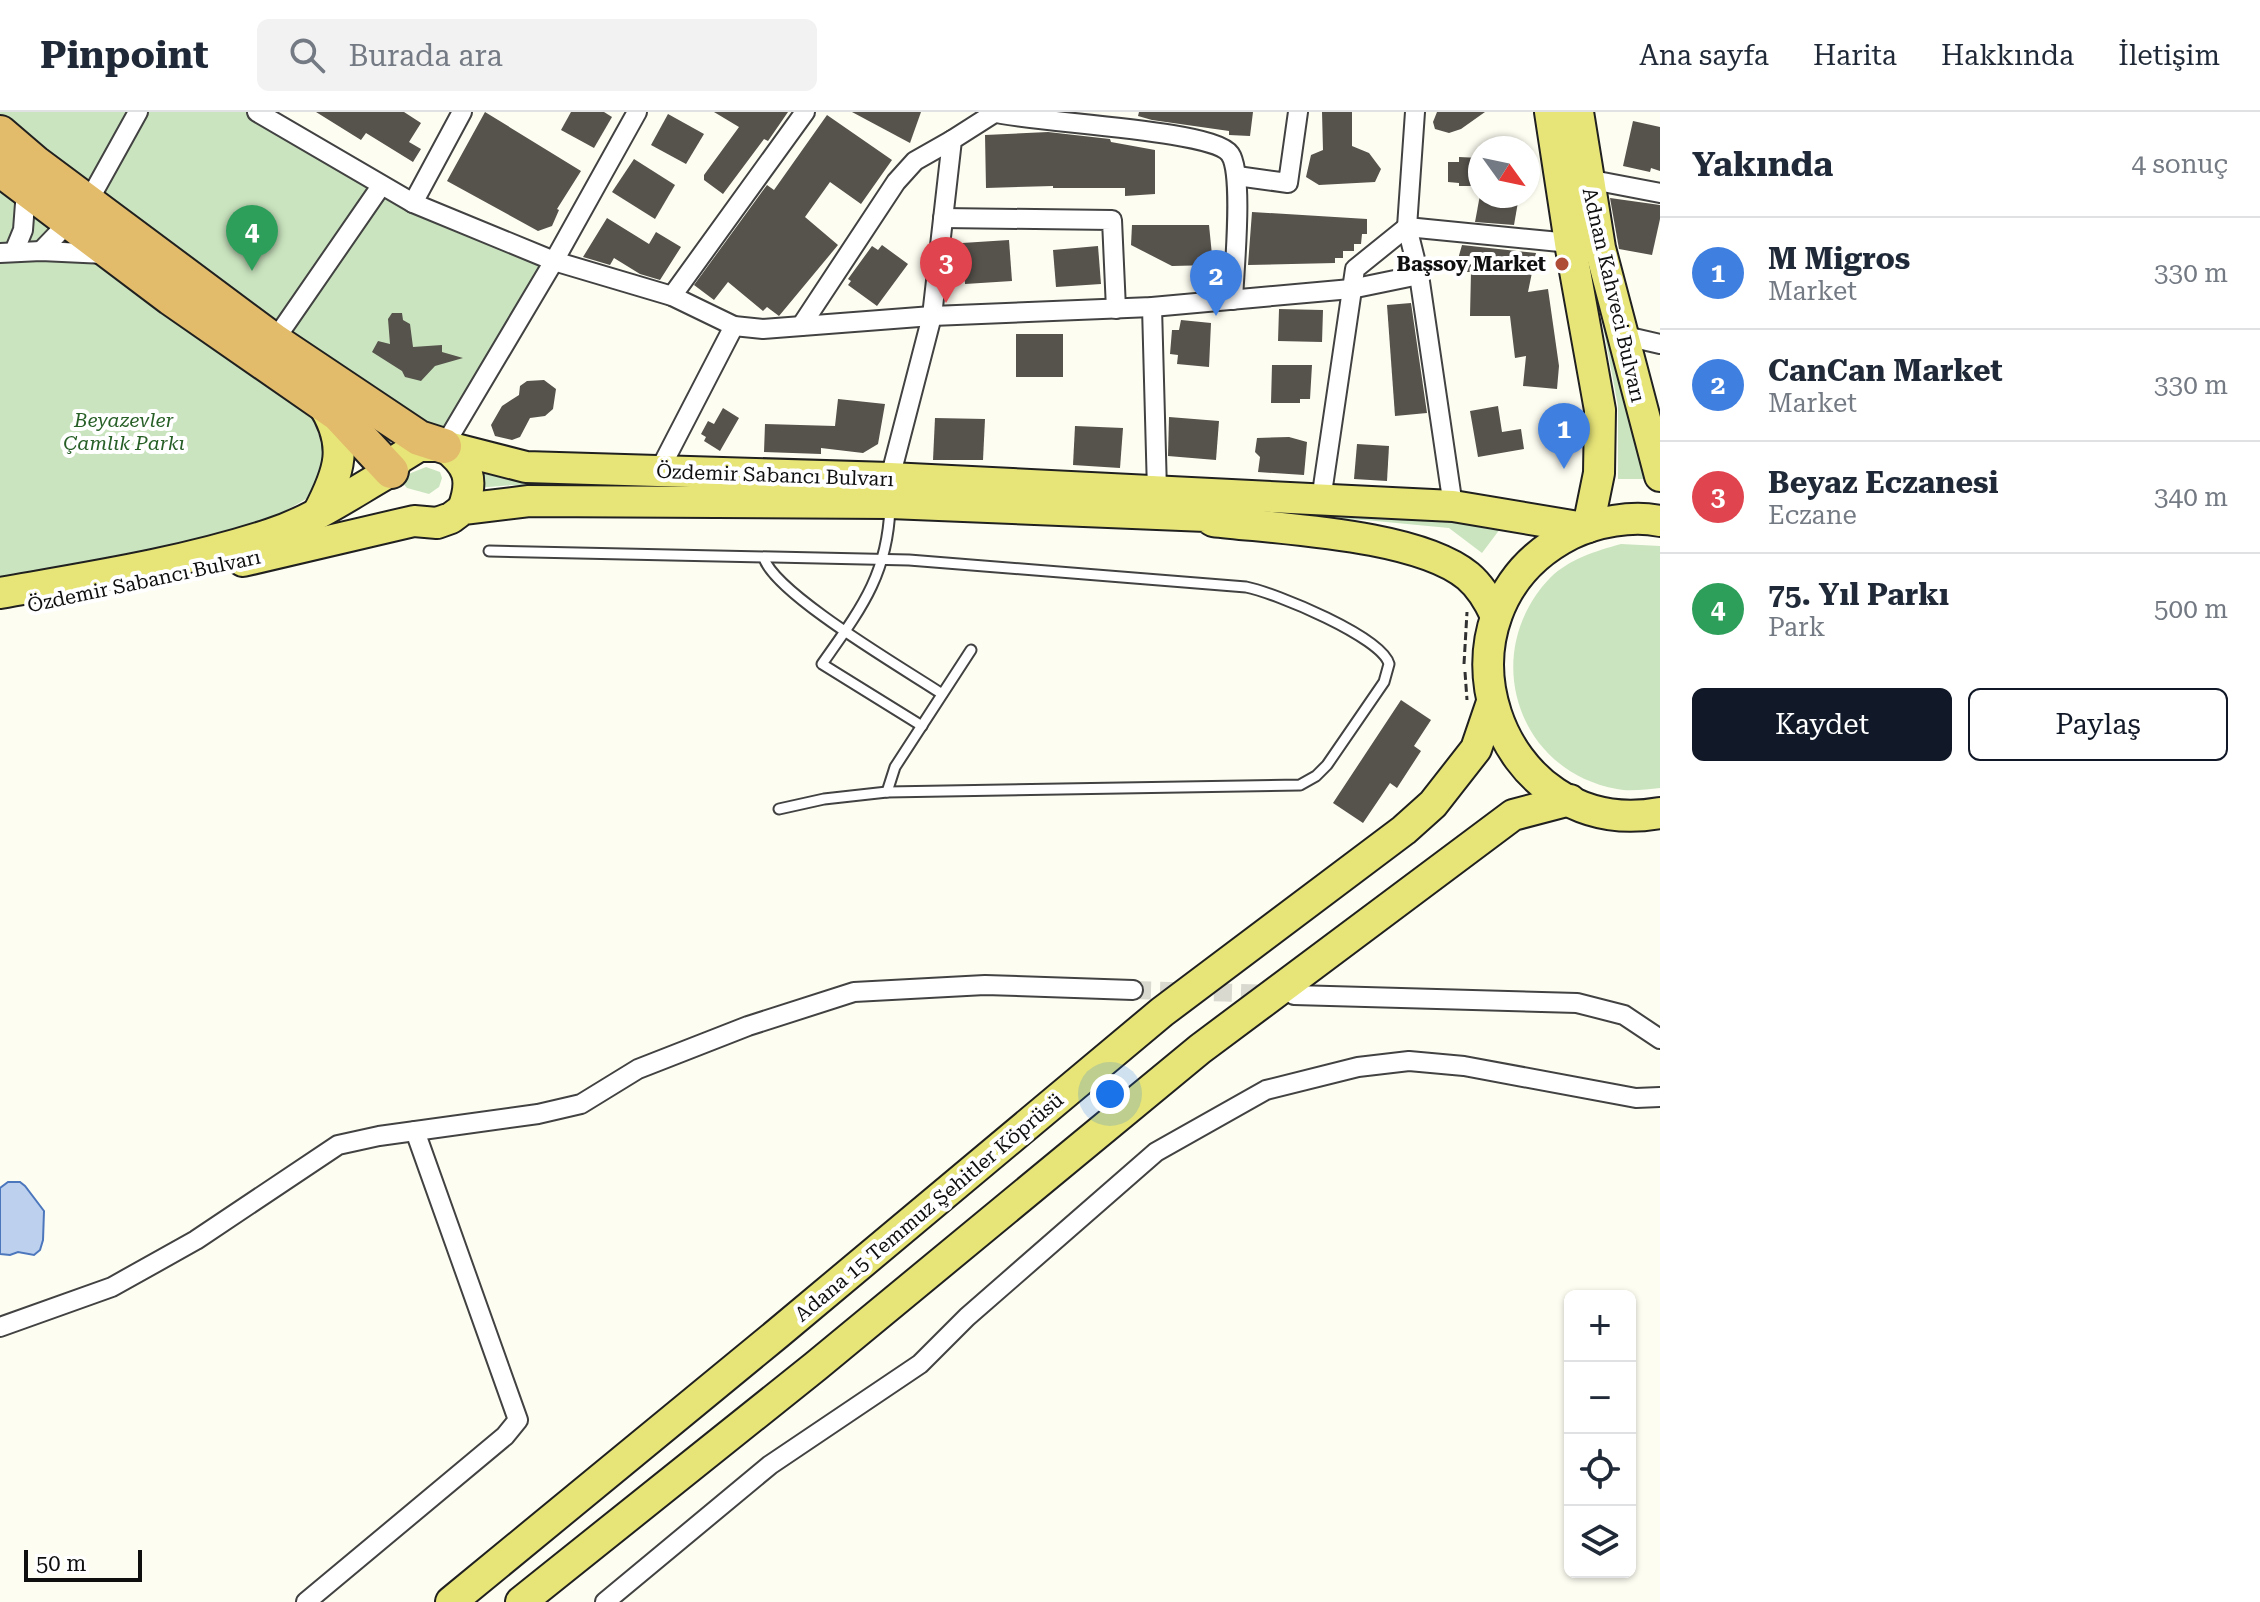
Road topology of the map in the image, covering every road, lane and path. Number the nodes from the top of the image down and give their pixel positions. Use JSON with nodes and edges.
{"nodes":[{"id":1,"x":138,"y":112,"type":"edge"},
{"id":2,"x":257,"y":112,"type":"edge"},
{"id":3,"x":462,"y":112,"type":"edge"},
{"id":4,"x":637,"y":112,"type":"edge"},
{"id":5,"x":805,"y":112,"type":"edge"},
{"id":6,"x":994,"y":112,"type":"edge"},
{"id":7,"x":1298,"y":112,"type":"edge"},
{"id":8,"x":1415,"y":112,"type":"edge"},
{"id":9,"x":1550,"y":112,"type":"edge"},
{"id":10,"x":1578,"y":112,"type":"edge"},
{"id":11,"x":0,"y":133,"type":"edge"},
{"id":12,"x":952,"y":140,"type":"junction"},
{"id":13,"x":1237,"y":176,"type":"junction"},
{"id":14,"x":13,"y":179,"type":"edge"},
{"id":15,"x":1587,"y":179,"type":"junction"},
{"id":16,"x":381,"y":186,"type":"junction"},
{"id":17,"x":1660,"y":193,"type":"edge"},
{"id":18,"x":413,"y":203,"type":"junction"},
{"id":19,"x":78,"y":212,"type":"junction"},
{"id":20,"x":943,"y":218,"type":"junction"},
{"id":21,"x":1407,"y":227,"type":"junction"},
{"id":22,"x":1570,"y":243,"type":"junction"},
{"id":23,"x":41,"y":251,"type":"junction"},
{"id":24,"x":7,"y":253,"type":"edge"},
{"id":25,"x":112,"y":254,"type":"junction"},
{"id":26,"x":554,"y":261,"type":"junction"},
{"id":27,"x":1419,"y":275,"type":"junction"},
{"id":28,"x":1351,"y":289,"type":"junction"},
{"id":29,"x":672,"y":296,"type":"junction"},
{"id":30,"x":1233,"y":300,"type":"junction"},
{"id":31,"x":1152,"y":307,"type":"junction"},
{"id":32,"x":1116,"y":309,"type":"junction"},
{"id":33,"x":932,"y":316,"type":"junction"},
{"id":34,"x":734,"y":326,"type":"junction"},
{"id":35,"x":801,"y":326,"type":"junction"},
{"id":36,"x":1621,"y":335,"type":"junction"},
{"id":37,"x":274,"y":341,"type":"junction"},
{"id":38,"x":1660,"y":344,"type":"edge"},
{"id":39,"x":322,"y":403,"type":"junction"},
{"id":40,"x":444,"y":446,"type":"junction"},
{"id":41,"x":391,"y":471,"type":"junction"},
{"id":42,"x":659,"y":471,"type":"junction"},
{"id":43,"x":1660,"y":476,"type":"edge"},
{"id":44,"x":890,"y":491,"type":"junction"},
{"id":45,"x":1157,"y":491,"type":"junction"},
{"id":46,"x":1321,"y":500,"type":"junction"},
{"id":47,"x":1453,"y":506,"type":"junction"},
{"id":48,"x":463,"y":509,"type":"junction"},
{"id":49,"x":318,"y":513,"type":"junction"},
{"id":50,"x":414,"y":521,"type":"junction"},
{"id":51,"x":1660,"y":521,"type":"edge"},
{"id":52,"x":1586,"y":527,"type":"junction"},
{"id":53,"x":489,"y":551,"type":"dead end"},
{"id":54,"x":764,"y":558,"type":"junction"},
{"id":55,"x":883,"y":561,"type":"junction"},
{"id":56,"x":0,"y":593,"type":"edge"},
{"id":57,"x":0,"y":611,"type":"edge"},
{"id":58,"x":1482,"y":612,"type":"junction"},
{"id":59,"x":846,"y":630,"type":"junction"},
{"id":60,"x":971,"y":650,"type":"dead end"},
{"id":61,"x":942,"y":694,"type":"junction"},
{"id":62,"x":1480,"y":707,"type":"junction"},
{"id":63,"x":922,"y":726,"type":"junction"},
{"id":64,"x":887,"y":792,"type":"junction"},
{"id":65,"x":1570,"y":800,"type":"junction"},
{"id":66,"x":779,"y":809,"type":"dead end"},
{"id":67,"x":1660,"y":813,"type":"edge"},
{"id":68,"x":1133,"y":990,"type":"tunnel mouth"},
{"id":69,"x":1294,"y":995,"type":"tunnel mouth"},
{"id":70,"x":1660,"y":1039,"type":"edge"},
{"id":71,"x":1660,"y":1097,"type":"edge"},
{"id":72,"x":415,"y":1131,"type":"junction"},
{"id":73,"x":0,"y":1327,"type":"edge"},
{"id":74,"x":306,"y":1602,"type":"edge"},
{"id":75,"x":451,"y":1602,"type":"edge"},
{"id":76,"x":521,"y":1602,"type":"edge"},
{"id":77,"x":605,"y":1602,"type":"edge"}],
"edges":[{"from":1,"to":19,"type":"street"},
{"from":2,"to":16,"type":"street"},
{"from":3,"to":18,"type":"street"},
{"from":4,"to":26,"type":"street"},
{"from":5,"to":29,"type":"street"},
{"from":6,"to":12,"type":"street"},
{"from":6,"to":13,"type":"street"},
{"from":7,"to":13,"type":"street"},
{"from":8,"to":21,"type":"street"},
{"from":9,"to":22,"type":"main road","name":"Adnan Kahveci Bulvarı"},
{"from":10,"to":15,"type":"main road","name":"Adnan Kahveci Bulvarı"},
{"from":11,"to":19,"type":"highway"},
{"from":12,"to":20,"type":"street"},
{"from":12,"to":35,"type":"street"},
{"from":13,"to":30,"type":"street"},
{"from":14,"to":19,"type":"highway"},
{"from":14,"to":24,"type":"street"},
{"from":15,"to":17,"type":"street"},
{"from":15,"to":36,"type":"main road","name":"Adnan Kahveci Bulvarı"},
{"from":16,"to":18,"type":"street"},
{"from":16,"to":37,"type":"street"},
{"from":18,"to":26,"type":"street"},
{"from":19,"to":23,"type":"street"},
{"from":19,"to":25,"type":"highway"},
{"from":19,"to":37,"type":"highway"},
{"from":20,"to":32,"type":"street"},
{"from":20,"to":33,"type":"street"},
{"from":21,"to":22,"type":"street"},
{"from":21,"to":27,"type":"street"},
{"from":21,"to":28,"type":"street"},
{"from":22,"to":52,"type":"main road","name":"Adnan Kahveci Bulvarı"},
{"from":23,"to":24,"type":"street"},
{"from":23,"to":25,"type":"street"},
{"from":25,"to":39,"type":"highway"},
{"from":26,"to":29,"type":"street"},
{"from":26,"to":40,"type":"street"},
{"from":27,"to":28,"type":"street"},
{"from":27,"to":47,"type":"street"},
{"from":28,"to":30,"type":"street"},
{"from":28,"to":46,"type":"street"},
{"from":29,"to":34,"type":"street"},
{"from":30,"to":31,"type":"street"},
{"from":31,"to":32,"type":"street"},
{"from":31,"to":45,"type":"street"},
{"from":32,"to":33,"type":"street"},
{"from":33,"to":35,"type":"street"},
{"from":33,"to":44,"type":"street"},
{"from":34,"to":35,"type":"street"},
{"from":34,"to":42,"type":"street"},
{"from":36,"to":38,"type":"street"},
{"from":36,"to":43,"type":"main road","name":"Adnan Kahveci Bulvarı"},
{"from":37,"to":40,"type":"highway"},
{"from":39,"to":41,"type":"highway"},
{"from":39,"to":49,"type":"main road"},
{"from":40,"to":41,"type":"main road","name":"Özdemir Sabancı Bulvarı"},
{"from":40,"to":42,"type":"main road","name":"Özdemir Sabancı Bulvarı"},
{"from":40,"to":48,"type":"main road"},
{"from":41,"to":49,"type":"main road","name":"Özdemir Sabancı Bulvarı"},
{"from":41,"to":50,"type":"main road"},
{"from":42,"to":44,"type":"main road","name":"Özdemir Sabancı Bulvarı"},
{"from":44,"to":45,"type":"main road","name":"Özdemir Sabancı Bulvarı"},
{"from":44,"to":48,"type":"main road","name":"Özdemir Sabancı Bulvarı"},
{"from":44,"to":55,"type":"lane"},
{"from":44,"to":58,"type":"main road","name":"Özdemir Sabancı Bulvarı"},
{"from":45,"to":46,"type":"main road","name":"Özdemir Sabancı Bulvarı"},
{"from":46,"to":47,"type":"main road","name":"Özdemir Sabancı Bulvarı"},
{"from":47,"to":52,"type":"main road","name":"Özdemir Sabancı Bulvarı"},
{"from":48,"to":50,"type":"main road","name":"Özdemir Sabancı Bulvarı"},
{"from":49,"to":56,"type":"main road","name":"Özdemir Sabancı Bulvarı"},
{"from":50,"to":57,"type":"main road","name":"Özdemir Sabancı Bulvarı"},
{"from":51,"to":52,"type":"main road"},
{"from":52,"to":58,"type":"main road"},
{"from":53,"to":54,"type":"lane"},
{"from":54,"to":55,"type":"lane"},
{"from":54,"to":59,"type":"lane"},
{"from":55,"to":59,"type":"lane"},
{"from":55,"to":64,"type":"lane"},
{"from":58,"to":62,"type":"main road"},
{"from":58,"to":62,"type":"path"},
{"from":59,"to":61,"type":"lane"},
{"from":59,"to":63,"type":"lane"},
{"from":60,"to":61,"type":"lane"},
{"from":61,"to":63,"type":"lane"},
{"from":62,"to":65,"type":"main road"},
{"from":62,"to":75,"type":"main road","name":"Adana 15 Temmuz Şehitler Köprüsü"},
{"from":63,"to":64,"type":"lane"},
{"from":64,"to":66,"type":"lane"},
{"from":65,"to":67,"type":"main road"},
{"from":65,"to":76,"type":"main road"},
{"from":68,"to":72,"type":"street"},
{"from":69,"to":70,"type":"street"},
{"from":71,"to":77,"type":"street"},
{"from":72,"to":73,"type":"street"},
{"from":72,"to":74,"type":"street"}]}
